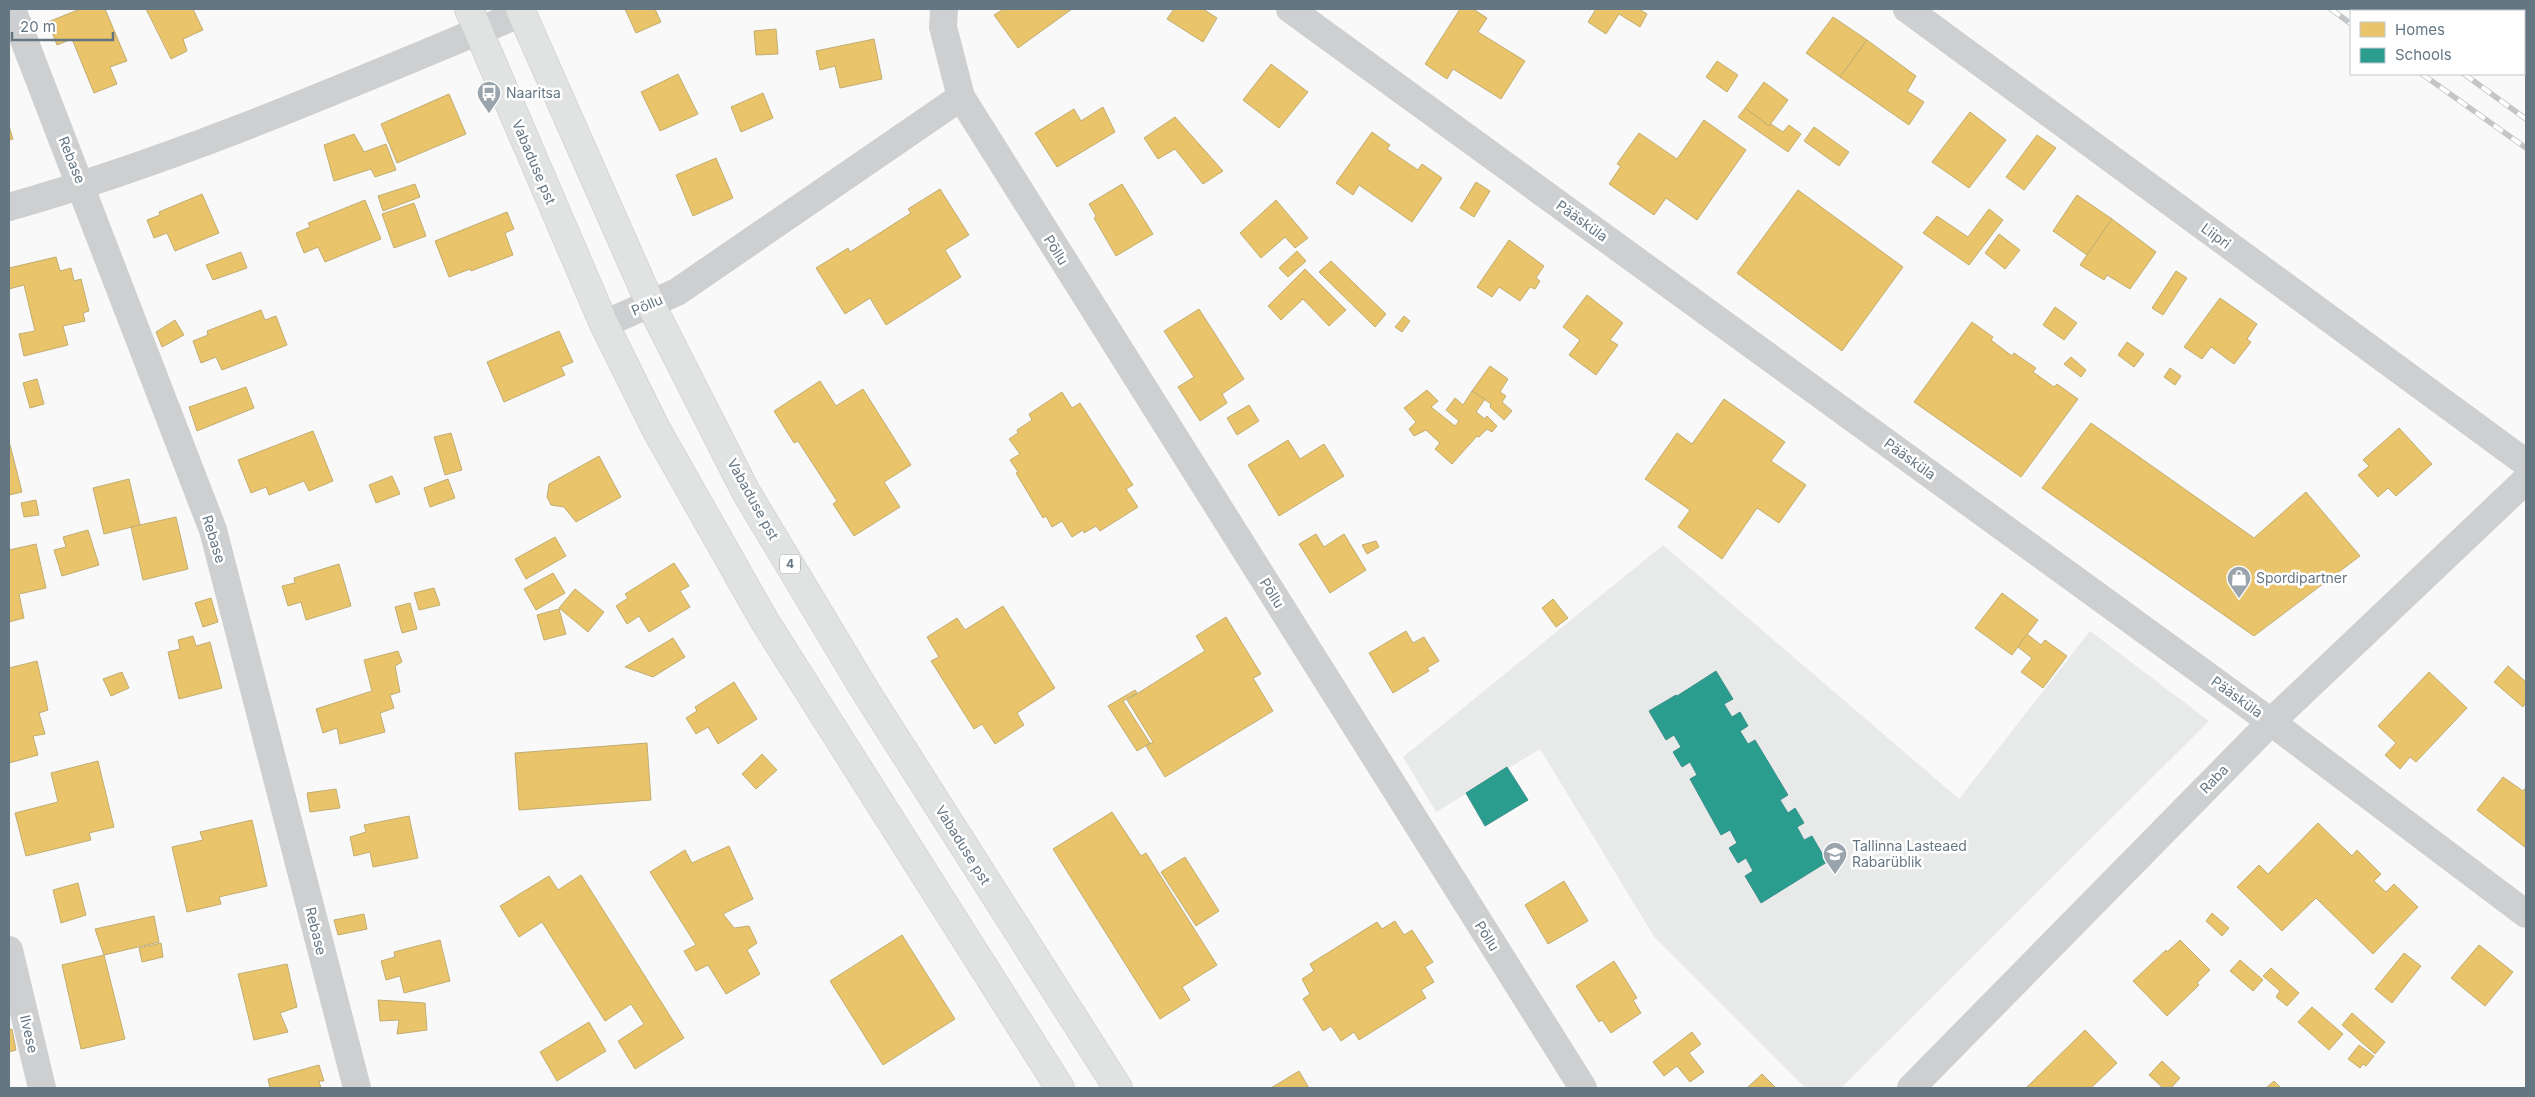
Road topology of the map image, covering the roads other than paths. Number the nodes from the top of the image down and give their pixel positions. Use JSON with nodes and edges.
{"nodes":[{"id":1,"x":12,"y":9,"type":"edge"},
{"id":2,"x":944,"y":9,"type":"edge"},
{"id":3,"x":1290,"y":9,"type":"edge"},
{"id":4,"x":1906,"y":9,"type":"edge"},
{"id":5,"x":521,"y":11,"type":"edge"},
{"id":6,"x":474,"y":20,"type":"edge"},
{"id":7,"x":961,"y":97,"type":"junction"},
{"id":8,"x":82,"y":186,"type":"junction"},
{"id":9,"x":9,"y":207,"type":"edge"},
{"id":10,"x":650,"y":303,"type":"junction"},
{"id":11,"x":604,"y":324,"type":"junction"},
{"id":12,"x":2526,"y":463,"type":"edge"},
{"id":13,"x":2526,"y":480,"type":"edge"},
{"id":14,"x":2270,"y":722,"type":"junction"},
{"id":15,"x":2526,"y":914,"type":"edge"},
{"id":16,"x":9,"y":950,"type":"edge"},
{"id":17,"x":42,"y":1088,"type":"edge"},
{"id":18,"x":357,"y":1088,"type":"edge"},
{"id":19,"x":1060,"y":1088,"type":"edge"},
{"id":20,"x":1118,"y":1088,"type":"edge"},
{"id":21,"x":1583,"y":1088,"type":"edge"},
{"id":22,"x":1911,"y":1088,"type":"edge"}],
"edges":[{"from":1,"to":8,"type":"street","name":"Rebase"},
{"from":2,"to":7,"type":"street","name":"Põllu"},
{"from":3,"to":14,"type":"street","name":"Pääsküla"},
{"from":4,"to":12,"type":"street","name":"Liipri"},
{"from":5,"to":6,"type":"street"},
{"from":5,"to":10,"type":"highway","name":"Vabaduse pst","number":"4"},
{"from":6,"to":8,"type":"street"},
{"from":6,"to":11,"type":"highway","name":"Vabaduse pst"},
{"from":7,"to":10,"type":"street","name":"Põllu"},
{"from":7,"to":21,"type":"street","name":"Põllu"},
{"from":8,"to":9,"type":"street"},
{"from":8,"to":18,"type":"street","name":"Rebase"},
{"from":10,"to":11,"type":"street","name":"Põllu"},
{"from":10,"to":20,"type":"highway","name":"Vabaduse pst","number":"4"},
{"from":11,"to":19,"type":"highway","name":"Vabaduse pst"},
{"from":13,"to":14,"type":"street","name":"Raba"},
{"from":14,"to":15,"type":"street","name":"Pääsküla"},
{"from":14,"to":22,"type":"street","name":"Raba"},
{"from":16,"to":17,"type":"street","name":"Ilvese"}]}
